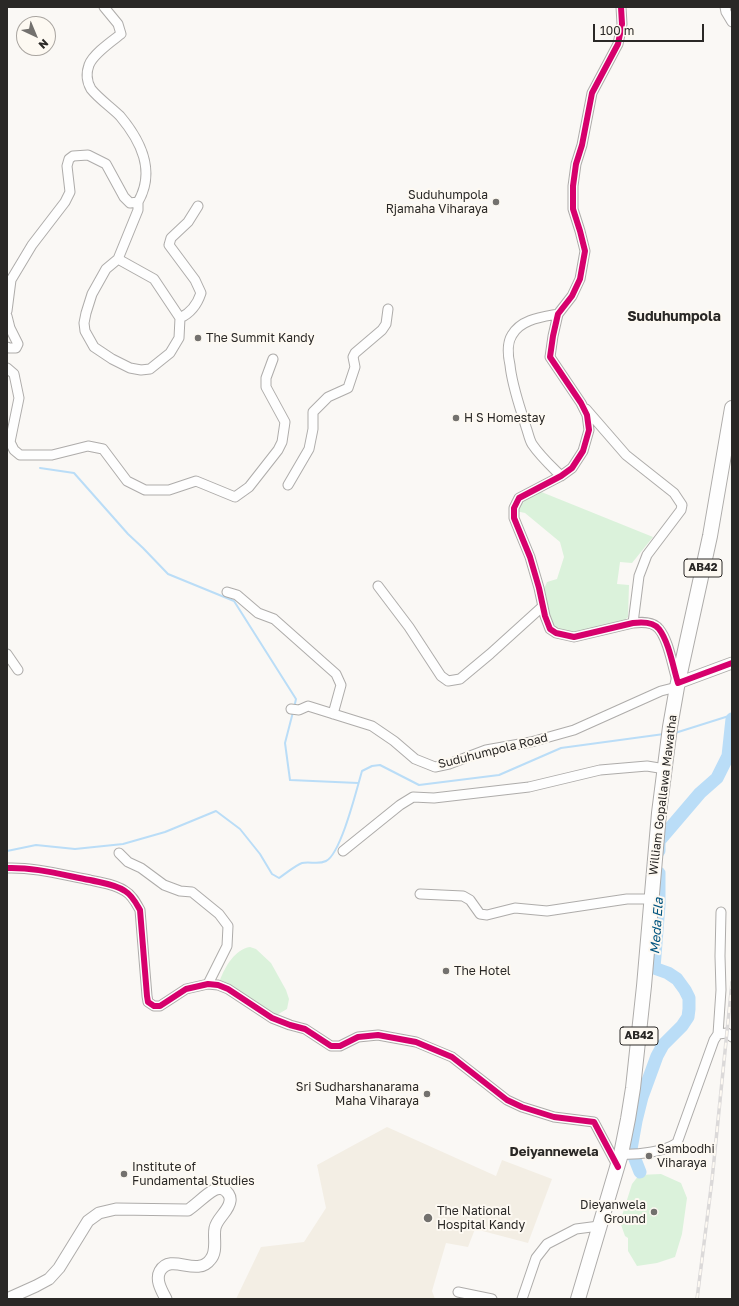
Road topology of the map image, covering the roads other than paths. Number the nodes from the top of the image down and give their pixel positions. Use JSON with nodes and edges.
{"nodes":[{"id":1,"x":104,"y":7,"type":"edge"},
{"id":2,"x":621,"y":7,"type":"edge"},
{"id":3,"x":726,"y":7,"type":"edge"},
{"id":4,"x":732,"y":22,"type":"edge"},
{"id":5,"x":138,"y":202,"type":"junction"},
{"id":6,"x":198,"y":206,"type":"dead end"},
{"id":7,"x":118,"y":259,"type":"junction"},
{"id":8,"x":388,"y":309,"type":"dead end"},
{"id":9,"x":7,"y":311,"type":"edge"},
{"id":10,"x":558,"y":314,"type":"junction"},
{"id":11,"x":7,"y":316,"type":"edge"},
{"id":12,"x":180,"y":318,"type":"junction"},
{"id":13,"x":7,"y":347,"type":"edge"},
{"id":14,"x":273,"y":359,"type":"dead end"},
{"id":15,"x":7,"y":368,"type":"edge"},
{"id":16,"x":581,"y":403,"type":"junction"},
{"id":17,"x":732,"y":408,"type":"edge"},
{"id":18,"x":561,"y":476,"type":"junction"},
{"id":19,"x":288,"y":485,"type":"dead end"},
{"id":20,"x":378,"y":586,"type":"dead end"},
{"id":21,"x":227,"y":592,"type":"dead end"},
{"id":22,"x":543,"y":606,"type":"junction"},
{"id":23,"x":632,"y":623,"type":"junction"},
{"id":24,"x":7,"y":654,"type":"edge"},
{"id":25,"x":732,"y":663,"type":"edge"},
{"id":26,"x":18,"y":670,"type":"dead end"},
{"id":27,"x":678,"y":685,"type":"junction"},
{"id":28,"x":294,"y":709,"type":"dead end"},
{"id":29,"x":333,"y":714,"type":"junction"},
{"id":30,"x":665,"y":767,"type":"junction"},
{"id":31,"x":343,"y":851,"type":"dead end"},
{"id":32,"x":119,"y":853,"type":"dead end"},
{"id":33,"x":7,"y":868,"type":"edge"},
{"id":34,"x":420,"y":894,"type":"dead end"},
{"id":35,"x":652,"y":899,"type":"junction"},
{"id":36,"x":721,"y":912,"type":"dead end"},
{"id":37,"x":208,"y":984,"type":"junction"},
{"id":38,"x":718,"y":1034,"type":"junction"},
{"id":39,"x":732,"y":1036,"type":"edge"},
{"id":40,"x":626,"y":1158,"type":"junction"},
{"id":41,"x":599,"y":1226,"type":"junction"},
{"id":42,"x":458,"y":1292,"type":"dead end"},
{"id":43,"x":7,"y":1299,"type":"edge"},
{"id":44,"x":166,"y":1299,"type":"edge"},
{"id":45,"x":492,"y":1299,"type":"edge"},
{"id":46,"x":522,"y":1299,"type":"edge"},
{"id":47,"x":578,"y":1299,"type":"edge"}],
"edges":[{"from":1,"to":5,"type":"street"},
{"from":2,"to":10,"type":"street"},
{"from":3,"to":4,"type":"street"},
{"from":5,"to":7,"type":"street"},
{"from":5,"to":9,"type":"street"},
{"from":6,"to":12,"type":"street"},
{"from":7,"to":12,"type":"street"},
{"from":7,"to":12,"type":"street"},
{"from":8,"to":19,"type":"street"},
{"from":10,"to":16,"type":"street"},
{"from":10,"to":18,"type":"street"},
{"from":11,"to":13,"type":"street"},
{"from":14,"to":15,"type":"street"},
{"from":16,"to":18,"type":"street"},
{"from":16,"to":23,"type":"street"},
{"from":17,"to":27,"type":"main road","name":"William Gopallawa Mawatha","number":"AB42"},
{"from":18,"to":22,"type":"street"},
{"from":20,"to":22,"type":"street"},
{"from":21,"to":29,"type":"street"},
{"from":22,"to":23,"type":"street"},
{"from":23,"to":27,"type":"street"},
{"from":24,"to":26,"type":"street"},
{"from":25,"to":27,"type":"street"},
{"from":27,"to":29,"type":"street","name":"Suduhumpola Road"},
{"from":27,"to":30,"type":"main road","name":"William Gopallawa Mawatha","number":"AB42"},
{"from":28,"to":29,"type":"street","name":"Suduhumpola Road"},
{"from":30,"to":31,"type":"street"},
{"from":30,"to":35,"type":"main road","name":"William Gopallawa Mawatha","number":"AB42"},
{"from":32,"to":37,"type":"street"},
{"from":33,"to":37,"type":"street"},
{"from":34,"to":35,"type":"street"},
{"from":35,"to":40,"type":"main road","name":"William Gopallawa Mawatha","number":"AB42"},
{"from":36,"to":38,"type":"street"},
{"from":37,"to":40,"type":"street"},
{"from":38,"to":39,"type":"street"},
{"from":38,"to":40,"type":"street"},
{"from":40,"to":41,"type":"main road","name":"William Gopallawa Mawatha","number":"AB42"},
{"from":41,"to":46,"type":"street"},
{"from":41,"to":47,"type":"main road","name":"William Gopallawa Mawatha","number":"AB42"},
{"from":42,"to":45,"type":"street"},
{"from":43,"to":44,"type":"street"}]}
